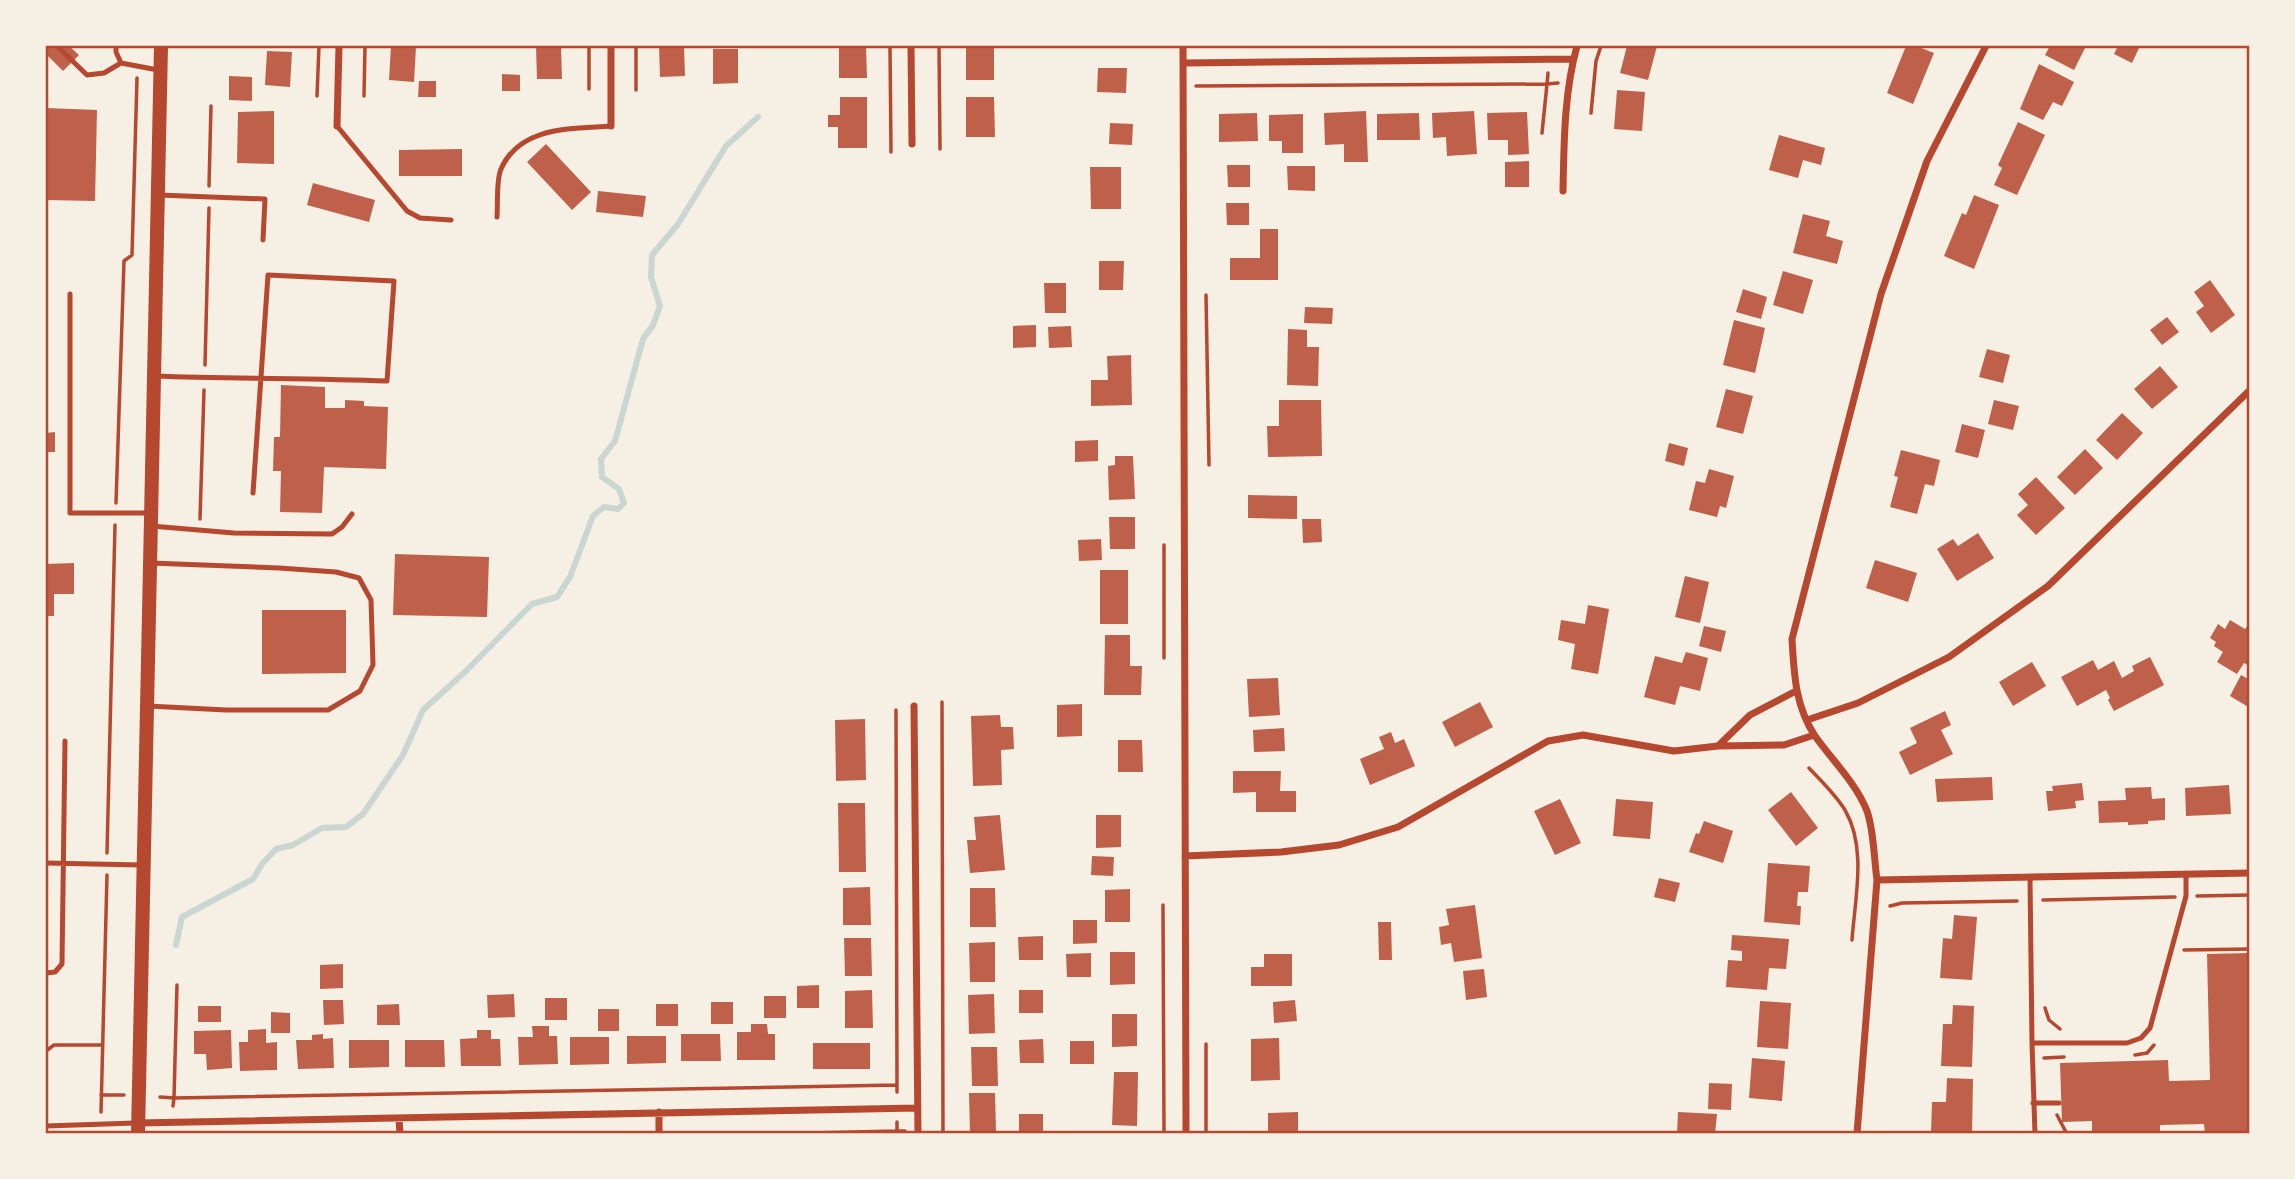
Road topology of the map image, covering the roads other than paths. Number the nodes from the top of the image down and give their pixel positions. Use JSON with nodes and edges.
{"nodes":[{"id":1,"x":57,"y":46,"type":"edge"},
{"id":2,"x":116,"y":46,"type":"edge"},
{"id":3,"x":161,"y":46,"type":"edge"},
{"id":4,"x":340,"y":46,"type":"edge"},
{"id":5,"x":611,"y":46,"type":"edge"},
{"id":6,"x":911,"y":46,"type":"edge"},
{"id":7,"x":1183,"y":46,"type":"edge"},
{"id":8,"x":1577,"y":46,"type":"edge"},
{"id":9,"x":1986,"y":46,"type":"edge"},
{"id":10,"x":1573,"y":59,"type":"junction"},
{"id":11,"x":121,"y":63,"type":"junction"},
{"id":12,"x":1184,"y":63,"type":"junction"},
{"id":13,"x":161,"y":70,"type":"junction"},
{"id":14,"x":337,"y":126,"type":"joint"},
{"id":15,"x":611,"y":126,"type":"joint"},
{"id":16,"x":912,"y":144,"type":"dead end"},
{"id":17,"x":1563,"y":191,"type":"dead end"},
{"id":18,"x":159,"y":195,"type":"junction"},
{"id":19,"x":497,"y":218,"type":"dead end"},
{"id":20,"x":451,"y":219,"type":"dead end"},
{"id":21,"x":263,"y":240,"type":"dead end"},
{"id":22,"x":70,"y":294,"type":"dead end"},
{"id":23,"x":155,"y":376,"type":"junction"},
{"id":24,"x":261,"y":378,"type":"junction"},
{"id":25,"x":2249,"y":390,"type":"edge"},
{"id":26,"x":253,"y":494,"type":"dead end"},
{"id":27,"x":352,"y":514,"type":"dead end"},
{"id":28,"x":151,"y":520,"type":"junction"},
{"id":29,"x":150,"y":563,"type":"junction"},
{"id":30,"x":1796,"y":691,"type":"junction"},
{"id":31,"x":147,"y":706,"type":"junction"},
{"id":32,"x":914,"y":706,"type":"dead end"},
{"id":33,"x":1807,"y":720,"type":"junction"},
{"id":34,"x":1814,"y":734,"type":"junction"},
{"id":35,"x":65,"y":741,"type":"dead end"},
{"id":36,"x":1718,"y":746,"type":"junction"},
{"id":37,"x":1185,"y":856,"type":"junction"},
{"id":38,"x":46,"y":863,"type":"edge"},
{"id":39,"x":63,"y":864,"type":"junction"},
{"id":40,"x":144,"y":865,"type":"junction"},
{"id":41,"x":2249,"y":873,"type":"edge"},
{"id":42,"x":2186,"y":874,"type":"junction"},
{"id":43,"x":2030,"y":878,"type":"junction"},
{"id":44,"x":1877,"y":880,"type":"junction"},
{"id":45,"x":46,"y":973,"type":"edge"},
{"id":46,"x":2032,"y":1044,"type":"junction"},
{"id":47,"x":2033,"y":1103,"type":"junction"},
{"id":48,"x":2056,"y":1103,"type":"road end"},
{"id":49,"x":917,"y":1108,"type":"junction"},
{"id":50,"x":659,"y":1112,"type":"junction"},
{"id":51,"x":400,"y":1118,"type":"junction"},
{"id":52,"x":46,"y":1126,"type":"edge"},
{"id":53,"x":138,"y":1128,"type":"edge"},
{"id":54,"x":400,"y":1133,"type":"edge"},
{"id":55,"x":659,"y":1133,"type":"edge"},
{"id":56,"x":918,"y":1133,"type":"edge"},
{"id":57,"x":1186,"y":1133,"type":"edge"},
{"id":58,"x":1857,"y":1133,"type":"edge"},
{"id":59,"x":2035,"y":1133,"type":"edge"}],
"edges":[{"from":1,"to":11,"type":"lane"},
{"from":2,"to":11,"type":"lane"},
{"from":3,"to":13,"type":"main road"},
{"from":4,"to":14,"type":"street"},
{"from":5,"to":15,"type":"street"},
{"from":6,"to":16,"type":"street"},
{"from":7,"to":12,"type":"street"},
{"from":8,"to":10,"type":"street"},
{"from":9,"to":30,"type":"street"},
{"from":10,"to":12,"type":"street"},
{"from":10,"to":17,"type":"street"},
{"from":11,"to":13,"type":"lane"},
{"from":12,"to":37,"type":"street"},
{"from":13,"to":18,"type":"main road"},
{"from":14,"to":20,"type":"lane"},
{"from":15,"to":19,"type":"lane"},
{"from":18,"to":21,"type":"lane"},
{"from":18,"to":23,"type":"main road"},
{"from":22,"to":28,"type":"lane"},
{"from":23,"to":24,"type":"lane"},
{"from":23,"to":28,"type":"main road"},
{"from":24,"to":24,"type":"lane"},
{"from":24,"to":26,"type":"lane"},
{"from":25,"to":33,"type":"street"},
{"from":27,"to":28,"type":"lane"},
{"from":28,"to":29,"type":"main road"},
{"from":29,"to":31,"type":"main road"},
{"from":29,"to":31,"type":"lane"},
{"from":30,"to":33,"type":"street"},
{"from":30,"to":36,"type":"street"},
{"from":31,"to":40,"type":"main road"},
{"from":32,"to":49,"type":"street"},
{"from":33,"to":34,"type":"street"},
{"from":34,"to":36,"type":"street"},
{"from":34,"to":44,"type":"street"},
{"from":35,"to":39,"type":"lane"},
{"from":36,"to":37,"type":"street"},
{"from":37,"to":57,"type":"street"},
{"from":38,"to":39,"type":"lane"},
{"from":39,"to":40,"type":"lane"},
{"from":39,"to":45,"type":"lane"},
{"from":40,"to":53,"type":"main road"},
{"from":41,"to":42,"type":"street"},
{"from":42,"to":43,"type":"street"},
{"from":42,"to":46,"type":"lane"},
{"from":43,"to":44,"type":"street"},
{"from":43,"to":46,"type":"lane"},
{"from":44,"to":58,"type":"street"},
{"from":46,"to":47,"type":"lane"},
{"from":47,"to":48,"type":"lane"},
{"from":47,"to":59,"type":"lane"},
{"from":49,"to":50,"type":"street"},
{"from":49,"to":56,"type":"street"},
{"from":50,"to":51,"type":"street"},
{"from":50,"to":55,"type":"street"},
{"from":51,"to":53,"type":"street"},
{"from":51,"to":54,"type":"street"},
{"from":52,"to":53,"type":"lane"}]}
